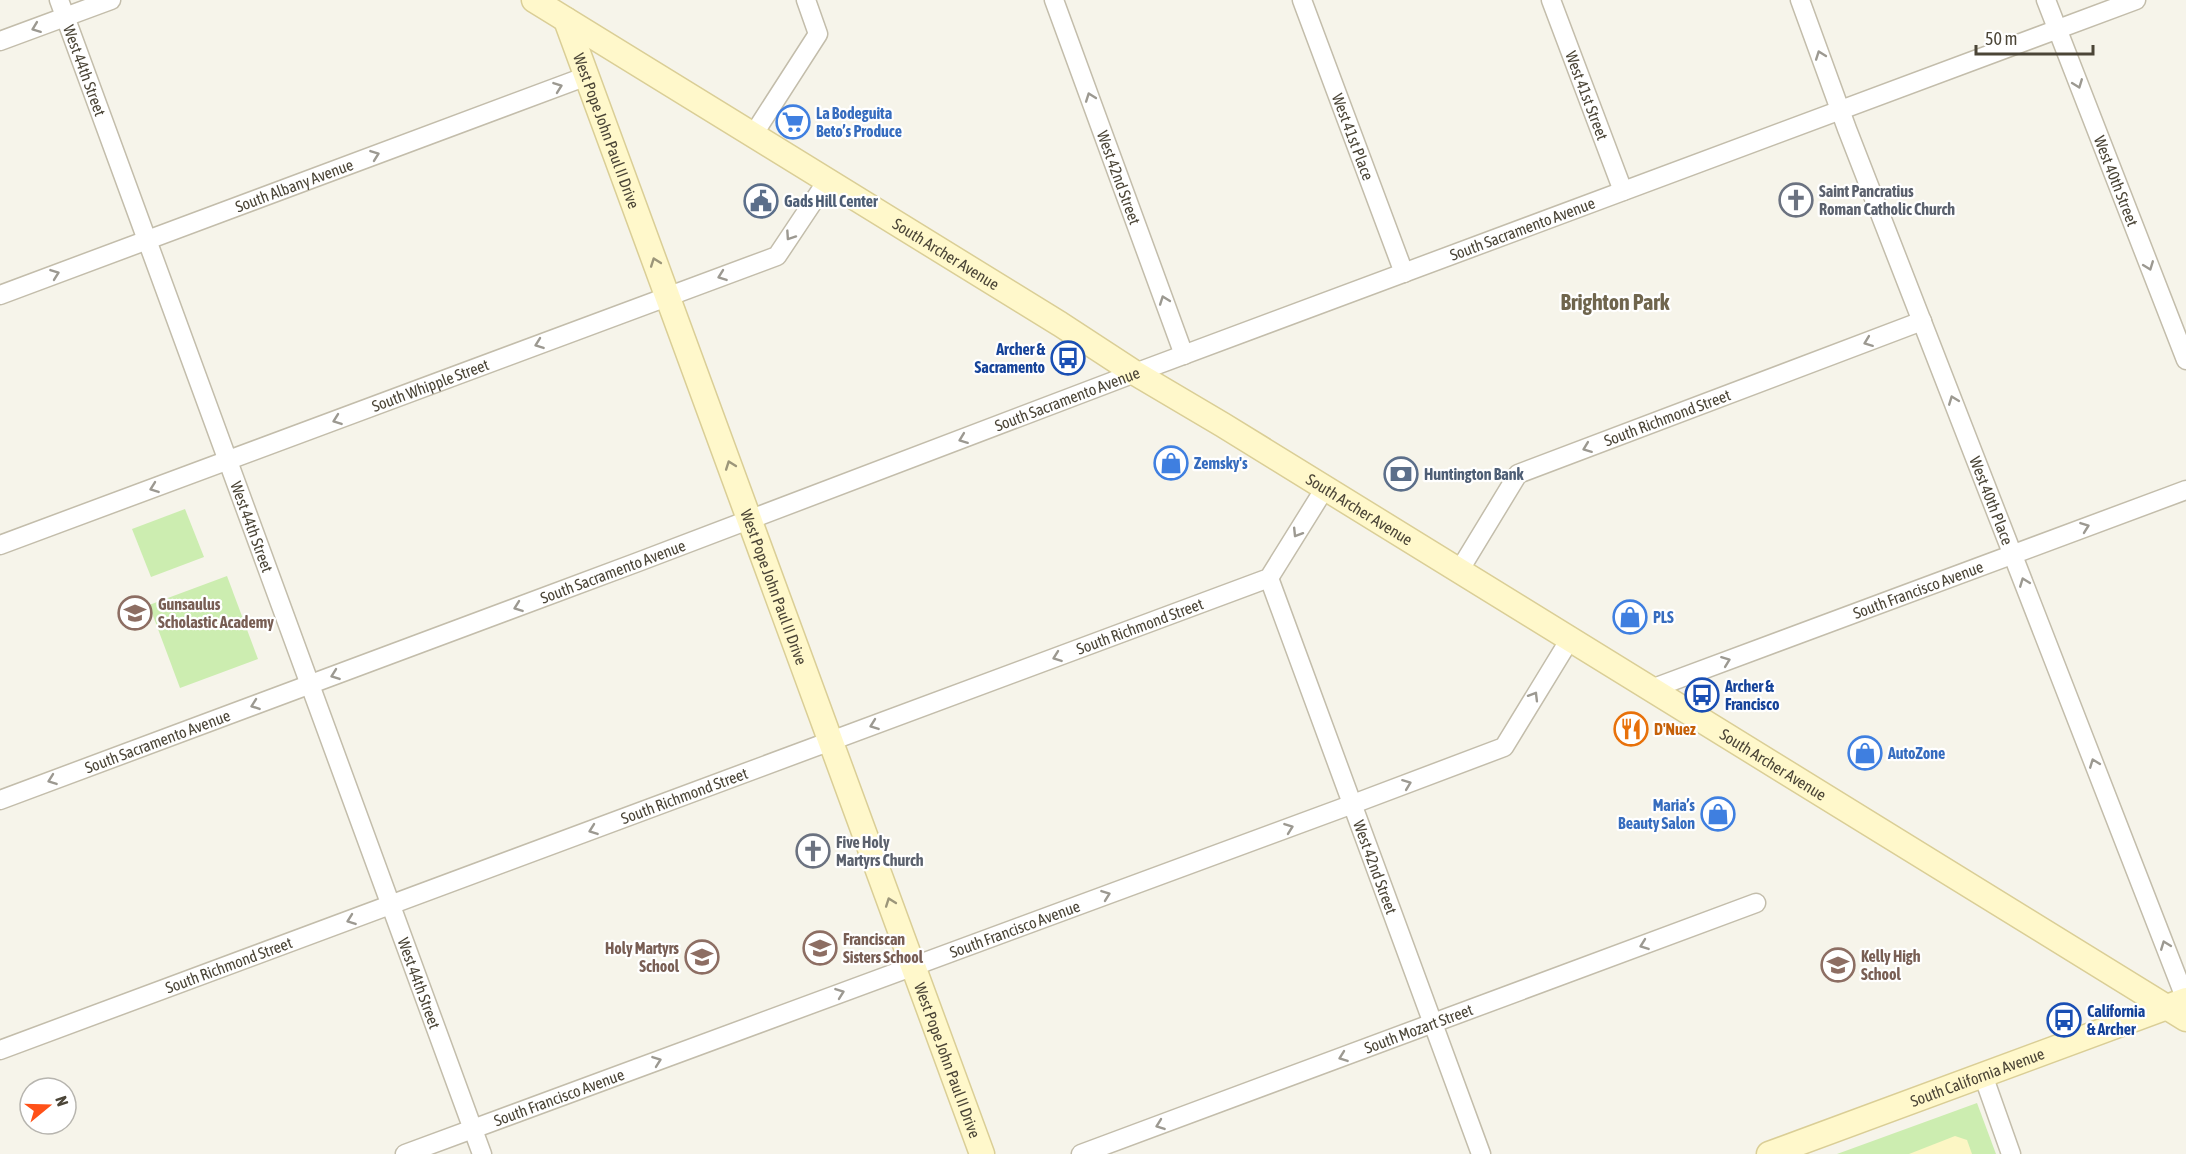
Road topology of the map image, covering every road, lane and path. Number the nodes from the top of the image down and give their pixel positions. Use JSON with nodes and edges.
{"nodes":[{"id":1,"x":111,"y":0,"type":"edge"},
{"id":2,"x":534,"y":0,"type":"edge"},
{"id":3,"x":806,"y":0,"type":"edge"},
{"id":4,"x":1054,"y":0,"type":"edge"},
{"id":5,"x":1302,"y":0,"type":"edge"},
{"id":6,"x":1551,"y":0,"type":"edge"},
{"id":7,"x":1800,"y":0,"type":"edge"},
{"id":8,"x":2046,"y":0,"type":"edge"},
{"id":9,"x":2136,"y":0,"type":"edge"},
{"id":10,"x":62,"y":9,"type":"edge"},
{"id":11,"x":562,"y":10,"type":"edge"},
{"id":12,"x":2057,"y":29,"type":"junction"},
{"id":13,"x":0,"y":41,"type":"edge"},
{"id":14,"x":587,"y":76,"type":"junction"},
{"id":15,"x":1840,"y":110,"type":"junction"},
{"id":16,"x":753,"y":135,"type":"junction"},
{"id":17,"x":827,"y":181,"type":"junction"},
{"id":18,"x":1623,"y":191,"type":"junction"},
{"id":19,"x":146,"y":240,"type":"junction"},
{"id":20,"x":1404,"y":273,"type":"junction"},
{"id":21,"x":0,"y":295,"type":"edge"},
{"id":22,"x":668,"y":297,"type":"junction"},
{"id":23,"x":1922,"y":321,"type":"junction"},
{"id":24,"x":1184,"y":355,"type":"junction"},
{"id":25,"x":2186,"y":360,"type":"edge"},
{"id":26,"x":1135,"y":373,"type":"junction"},
{"id":27,"x":227,"y":460,"type":"junction"},
{"id":28,"x":1325,"y":488,"type":"junction"},
{"id":29,"x":2186,"y":489,"type":"edge"},
{"id":30,"x":750,"y":520,"type":"junction"},
{"id":31,"x":0,"y":545,"type":"edge"},
{"id":32,"x":2013,"y":554,"type":"junction"},
{"id":33,"x":1459,"y":571,"type":"junction"},
{"id":34,"x":1269,"y":578,"type":"junction"},
{"id":35,"x":1570,"y":639,"type":"junction"},
{"id":36,"x":310,"y":685,"type":"junction"},
{"id":37,"x":1651,"y":689,"type":"junction"},
{"id":38,"x":831,"y":741,"type":"junction"},
{"id":39,"x":0,"y":800,"type":"edge"},
{"id":40,"x":1353,"y":804,"type":"junction"},
{"id":41,"x":1756,"y":903,"type":"dead end"},
{"id":42,"x":390,"y":905,"type":"junction"},
{"id":43,"x":914,"y":966,"type":"junction"},
{"id":44,"x":2179,"y":1009,"type":"edge"},
{"id":45,"x":1433,"y":1023,"type":"junction"},
{"id":46,"x":0,"y":1050,"type":"edge"},
{"id":47,"x":1983,"y":1075,"type":"junction"},
{"id":48,"x":473,"y":1129,"type":"junction"},
{"id":49,"x":405,"y":1154,"type":"edge"},
{"id":50,"x":482,"y":1154,"type":"edge"},
{"id":51,"x":982,"y":1154,"type":"edge"},
{"id":52,"x":1081,"y":1154,"type":"edge"},
{"id":53,"x":1481,"y":1154,"type":"edge"},
{"id":54,"x":1769,"y":1154,"type":"edge"},
{"id":55,"x":2011,"y":1154,"type":"edge"}],
"edges":[{"from":1,"to":10,"type":"street"},
{"from":2,"to":11,"type":"main road","name":"South Archer Avenue"},
{"from":3,"to":16,"type":"street"},
{"from":24,"to":4,"type":"street","name":"West 42nd Street","one_way":true},
{"from":5,"to":20,"type":"street","name":"West 41st Place"},
{"from":6,"to":18,"type":"street","name":"West 41st Street"},
{"from":15,"to":7,"type":"street","name":"West 40th Place","one_way":true},
{"from":8,"to":12,"type":"street","name":"West 40th Street"},
{"from":9,"to":12,"type":"street","name":"South Sacramento Avenue"},
{"from":10,"to":13,"type":"street","one_way":true},
{"from":10,"to":19,"type":"street","name":"West 44th Street"},
{"from":11,"to":14,"type":"main road","name":"West Pope John Paul II Drive"},
{"from":11,"to":16,"type":"main road","name":"South Archer Avenue"},
{"from":12,"to":15,"type":"street","name":"South Sacramento Avenue"},
{"from":12,"to":25,"type":"street","name":"West 40th Street","one_way":true},
{"from":19,"to":14,"type":"street","name":"South Albany Avenue","one_way":true},
{"from":22,"to":14,"type":"main road","name":"West Pope John Paul II Drive","one_way":true},
{"from":15,"to":18,"type":"street","name":"South Sacramento Avenue"},
{"from":15,"to":23,"type":"street","name":"West 40th Place"},
{"from":16,"to":17,"type":"main road","name":"South Archer Avenue"},
{"from":17,"to":22,"type":"street","name":"South Whipple Street","one_way":true},
{"from":17,"to":26,"type":"main road","name":"South Archer Avenue"},
{"from":18,"to":20,"type":"street","name":"South Sacramento Avenue"},
{"from":21,"to":19,"type":"street","name":"South Albany Avenue","one_way":true},
{"from":19,"to":27,"type":"street","name":"West 44th Street"},
{"from":20,"to":24,"type":"street","name":"South Sacramento Avenue"},
{"from":22,"to":27,"type":"street","name":"South Whipple Street","one_way":true},
{"from":30,"to":22,"type":"main road","name":"West Pope John Paul II Drive","one_way":true},
{"from":32,"to":23,"type":"street","name":"West 40th Place","one_way":true},
{"from":23,"to":33,"type":"street","name":"South Richmond Street","one_way":true},
{"from":24,"to":26,"type":"street","name":"South Sacramento Avenue"},
{"from":26,"to":28,"type":"main road","name":"South Archer Avenue"},
{"from":26,"to":30,"type":"street","name":"South Sacramento Avenue","one_way":true},
{"from":27,"to":31,"type":"street","name":"South Whipple Street","one_way":true},
{"from":27,"to":36,"type":"street","name":"West 44th Street"},
{"from":28,"to":33,"type":"main road","name":"South Archer Avenue"},
{"from":28,"to":34,"type":"street","one_way":true},
{"from":32,"to":29,"type":"street","name":"South Francisco Avenue","one_way":true},
{"from":30,"to":36,"type":"street","name":"South Sacramento Avenue","one_way":true},
{"from":30,"to":38,"type":"main road","name":"West Pope John Paul II Drive"},
{"from":37,"to":32,"type":"street","name":"South Francisco Avenue","one_way":true},
{"from":44,"to":32,"type":"street","name":"West 40th Place","one_way":true},
{"from":33,"to":35,"type":"main road","name":"South Archer Avenue"},
{"from":34,"to":38,"type":"street","name":"South Richmond Street","one_way":true},
{"from":34,"to":40,"type":"street","name":"West 42nd Street"},
{"from":35,"to":37,"type":"main road","name":"South Archer Avenue"},
{"from":40,"to":35,"type":"street","name":"South Francisco Avenue","one_way":true},
{"from":36,"to":39,"type":"street","name":"South Sacramento Avenue","one_way":true},
{"from":36,"to":42,"type":"street","name":"West 44th Street"},
{"from":37,"to":44,"type":"main road","name":"South Archer Avenue"},
{"from":38,"to":42,"type":"street","name":"South Richmond Street","one_way":true},
{"from":43,"to":38,"type":"main road","name":"West Pope John Paul II Drive","one_way":true},
{"from":43,"to":40,"type":"street","name":"South Francisco Avenue","one_way":true},
{"from":40,"to":45,"type":"street","name":"West 42nd Street"},
{"from":41,"to":45,"type":"street","name":"South Mozart Street","one_way":true},
{"from":42,"to":46,"type":"street","name":"South Richmond Street","one_way":true},
{"from":42,"to":48,"type":"street","name":"West 44th Street"},
{"from":48,"to":43,"type":"street","name":"South Francisco Avenue","one_way":true},
{"from":43,"to":51,"type":"main road","name":"West Pope John Paul II Drive"},
{"from":44,"to":47,"type":"main road","name":"South California Avenue"},
{"from":45,"to":52,"type":"street","name":"South Mozart Street","one_way":true},
{"from":45,"to":53,"type":"street","name":"West 42nd Street"},
{"from":47,"to":54,"type":"main road","name":"South California Avenue"},
{"from":47,"to":55,"type":"street"},
{"from":48,"to":49,"type":"street","name":"South Francisco Avenue"},
{"from":48,"to":50,"type":"street","name":"West 44th Street"}]}
